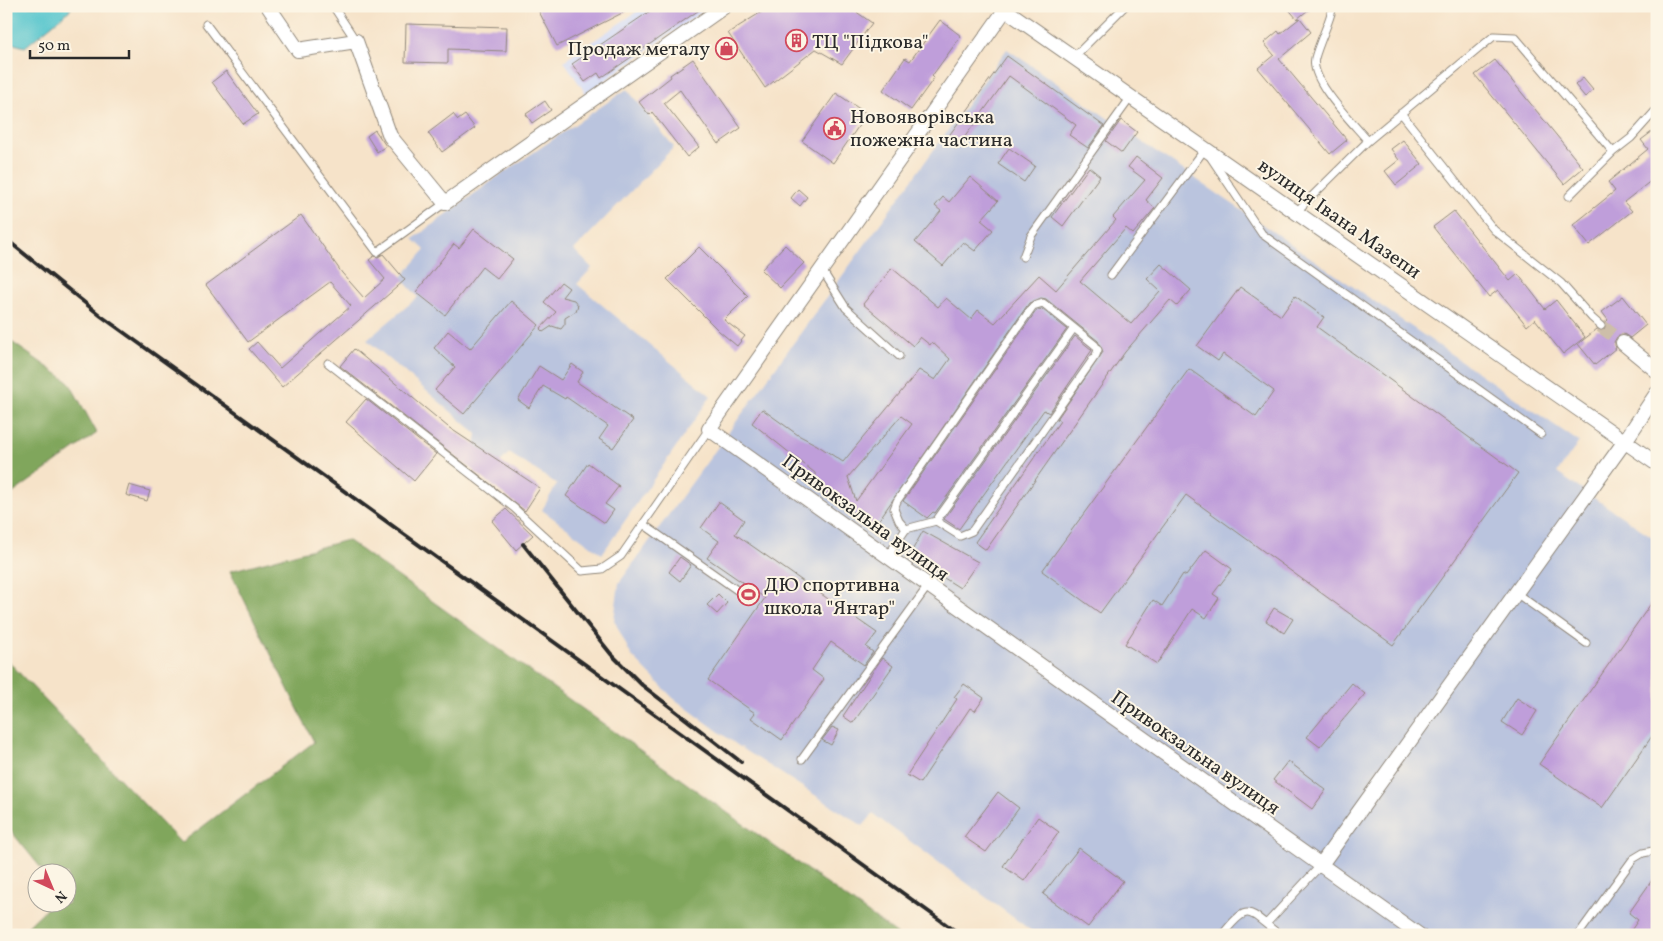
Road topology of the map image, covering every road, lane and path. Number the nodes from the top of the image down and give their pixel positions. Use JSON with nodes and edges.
{"nodes":[{"id":1,"x":268,"y":6,"type":"edge"},
{"id":2,"x":333,"y":6,"type":"edge"},
{"id":3,"x":725,"y":6,"type":"edge"},
{"id":4,"x":1125,"y":6,"type":"edge"},
{"id":5,"x":1333,"y":6,"type":"edge"},
{"id":6,"x":1003,"y":8,"type":"edge"},
{"id":7,"x":206,"y":24,"type":"dead end"},
{"id":8,"x":356,"y":41,"type":"junction"},
{"id":9,"x":1074,"y":57,"type":"junction"},
{"id":10,"x":1131,"y":97,"type":"junction"},
{"id":11,"x":1657,"y":109,"type":"edge"},
{"id":12,"x":1401,"y":113,"type":"junction"},
{"id":13,"x":1368,"y":141,"type":"junction"},
{"id":14,"x":1205,"y":149,"type":"junction"},
{"id":15,"x":1613,"y":152,"type":"junction"},
{"id":16,"x":1569,"y":196,"type":"dead end"},
{"id":17,"x":445,"y":203,"type":"junction"},
{"id":18,"x":1296,"y":212,"type":"junction"},
{"id":19,"x":1023,"y":257,"type":"dead end"},
{"id":20,"x":822,"y":269,"type":"junction"},
{"id":21,"x":1111,"y":276,"type":"dead end"},
{"id":22,"x":1601,"y":326,"type":"tunnel mouth"},
{"id":23,"x":1074,"y":328,"type":"junction"},
{"id":24,"x":1623,"y":343,"type":"tunnel mouth"},
{"id":25,"x":899,"y":356,"type":"dead end"},
{"id":26,"x":328,"y":363,"type":"dead end"},
{"id":27,"x":1657,"y":371,"type":"edge"},
{"id":28,"x":1657,"y":392,"type":"edge"},
{"id":29,"x":708,"y":429,"type":"junction"},
{"id":30,"x":1540,"y":434,"type":"dead end"},
{"id":31,"x":1625,"y":441,"type":"junction"},
{"id":32,"x":1657,"y":464,"type":"edge"},
{"id":33,"x":936,"y":521,"type":"junction"},
{"id":34,"x":643,"y":524,"type":"junction"},
{"id":35,"x":906,"y":529,"type":"junction"},
{"id":36,"x":887,"y":557,"type":"junction"},
{"id":37,"x":928,"y":586,"type":"junction"},
{"id":38,"x":1516,"y":592,"type":"junction"},
{"id":39,"x":742,"y":593,"type":"dead end"},
{"id":40,"x":1586,"y":643,"type":"dead end"},
{"id":41,"x":802,"y":759,"type":"dead end"},
{"id":42,"x":1657,"y":854,"type":"edge"},
{"id":43,"x":1320,"y":866,"type":"junction"},
{"id":44,"x":1266,"y":924,"type":"junction"},
{"id":45,"x":1222,"y":935,"type":"edge"},
{"id":46,"x":1280,"y":935,"type":"edge"},
{"id":47,"x":1420,"y":935,"type":"edge"},
{"id":48,"x":1578,"y":935,"type":"edge"}],
"edges":[{"from":1,"to":8,"type":"street"},
{"from":2,"to":8,"type":"lane"},
{"from":3,"to":17,"type":"street"},
{"from":4,"to":9,"type":"lane"},
{"from":5,"to":13,"type":"lane"},
{"from":6,"to":9,"type":"street","name":"вулиця Івана Мазепи"},
{"from":6,"to":20,"type":"street"},
{"from":7,"to":17,"type":"lane"},
{"from":8,"to":17,"type":"street"},
{"from":9,"to":10,"type":"street","name":"вулиця Івана Мазепи"},
{"from":10,"to":14,"type":"street","name":"вулиця Івана Мазепи"},
{"from":10,"to":19,"type":"lane"},
{"from":11,"to":15,"type":"lane"},
{"from":12,"to":13,"type":"lane"},
{"from":12,"to":15,"type":"lane"},
{"from":12,"to":22,"type":"lane"},
{"from":13,"to":18,"type":"lane"},
{"from":14,"to":18,"type":"street","name":"вулиця Івана Мазепи"},
{"from":14,"to":21,"type":"lane"},
{"from":14,"to":30,"type":"lane"},
{"from":15,"to":16,"type":"lane"},
{"from":18,"to":31,"type":"street","name":"вулиця Івана Мазепи"},
{"from":20,"to":25,"type":"lane"},
{"from":20,"to":29,"type":"street"},
{"from":23,"to":33,"type":"lane"},
{"from":23,"to":33,"type":"lane"},
{"from":23,"to":35,"type":"lane"},
{"from":24,"to":27,"type":"street"},
{"from":26,"to":34,"type":"lane"},
{"from":28,"to":31,"type":"street"},
{"from":29,"to":34,"type":"lane"},
{"from":29,"to":36,"type":"street","name":"Привокзальна вулиця"},
{"from":31,"to":32,"type":"street","name":"вулиця Івана Мазепи"},
{"from":31,"to":38,"type":"street"},
{"from":33,"to":35,"type":"lane"},
{"from":34,"to":39,"type":"lane"},
{"from":35,"to":36,"type":"lane"},
{"from":36,"to":37,"type":"street","name":"Привокзальна вулиця"},
{"from":37,"to":41,"type":"lane"},
{"from":37,"to":43,"type":"street","name":"Привокзальна вулиця"},
{"from":38,"to":40,"type":"lane"},
{"from":38,"to":43,"type":"street"},
{"from":42,"to":48,"type":"lane"},
{"from":43,"to":44,"type":"lane"},
{"from":43,"to":47,"type":"street","name":"Привокзальна вулиця"},
{"from":44,"to":45,"type":"lane"},
{"from":44,"to":46,"type":"lane"}]}
